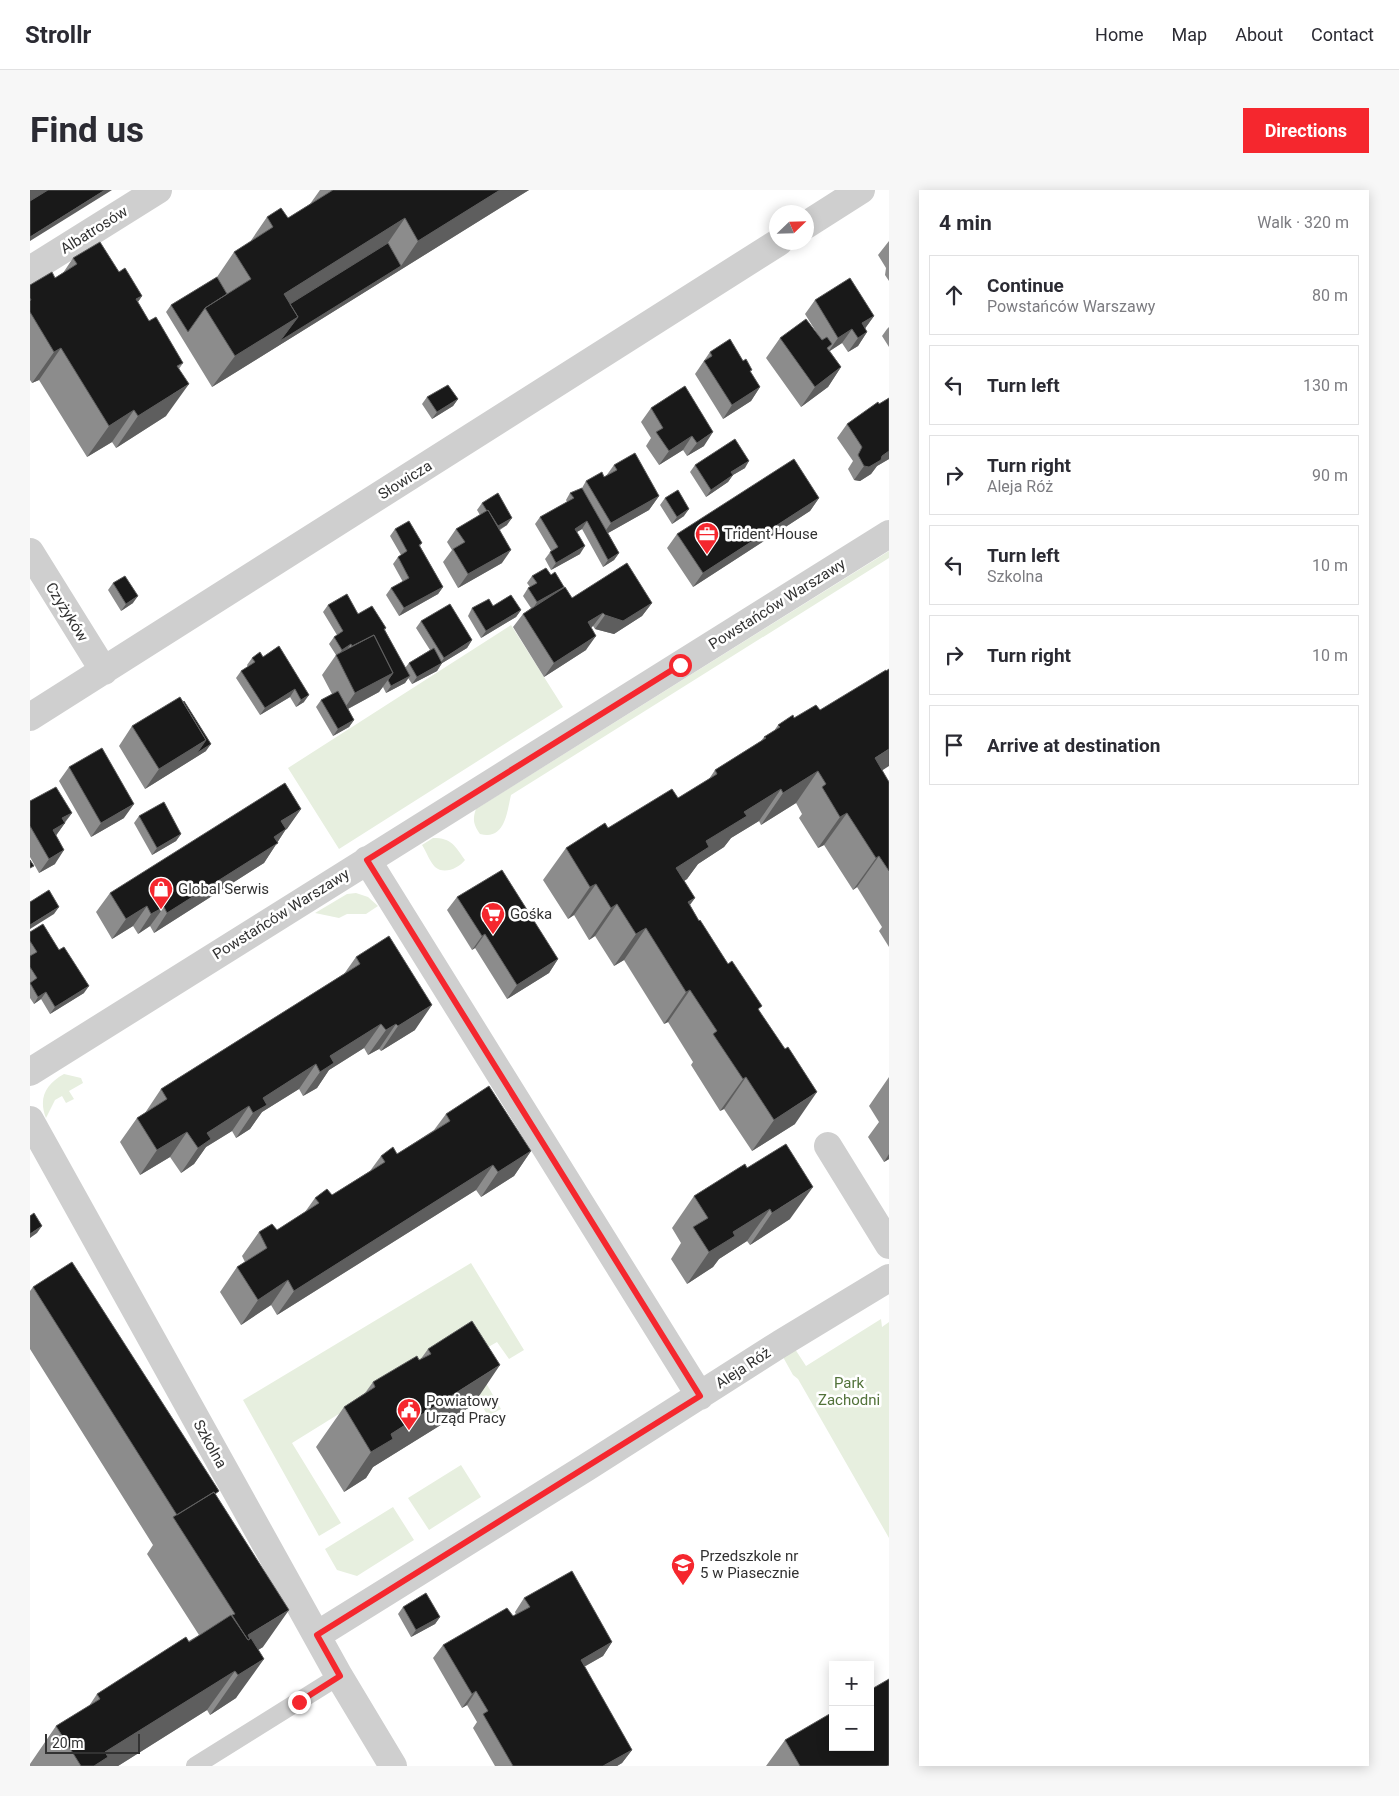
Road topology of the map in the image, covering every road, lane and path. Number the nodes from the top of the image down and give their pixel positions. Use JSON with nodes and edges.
{"nodes":[{"id":1,"x":158,"y":190,"type":"edge"},
{"id":2,"x":861,"y":190,"type":"edge"},
{"id":3,"x":814,"y":220,"type":"edge"},
{"id":4,"x":769,"y":248,"type":"edge"},
{"id":5,"x":30,"y":270,"type":"edge"},
{"id":6,"x":889,"y":534,"type":"edge"},
{"id":7,"x":30,"y":552,"type":"edge"},
{"id":8,"x":104,"y":671,"type":"junction"},
{"id":9,"x":30,"y":717,"type":"edge"},
{"id":10,"x":367,"y":860,"type":"junction"},
{"id":11,"x":30,"y":1072,"type":"edge"},
{"id":12,"x":30,"y":1120,"type":"edge"},
{"id":13,"x":828,"y":1146,"type":"dead end"},
{"id":14,"x":889,"y":1245,"type":"edge"},
{"id":15,"x":889,"y":1278,"type":"edge"},
{"id":16,"x":700,"y":1396,"type":"junction"},
{"id":17,"x":317,"y":1635,"type":"junction"},
{"id":18,"x":340,"y":1676,"type":"junction"},
{"id":19,"x":195,"y":1766,"type":"edge"},
{"id":20,"x":393,"y":1766,"type":"edge"}],
"edges":[{"from":1,"to":5,"type":"street","name":"Albatrosów"},
{"from":2,"to":3,"type":"street"},
{"from":4,"to":8,"type":"street","name":"Słowicza"},
{"from":6,"to":10,"type":"street","name":"Powstańców Warszawy"},
{"from":7,"to":8,"type":"street","name":"Czyżyków"},
{"from":8,"to":9,"type":"street","name":"Słowicza"},
{"from":10,"to":11,"type":"street","name":"Powstańców Warszawy"},
{"from":10,"to":16,"type":"street"},
{"from":12,"to":17,"type":"street","name":"Szkolna"},
{"from":13,"to":14,"type":"street"},
{"from":15,"to":16,"type":"street","name":"Aleja Róż"},
{"from":16,"to":17,"type":"street","name":"Aleja Róż"},
{"from":17,"to":18,"type":"street","name":"Szkolna"},
{"from":18,"to":19,"type":"lane"},
{"from":18,"to":20,"type":"street","name":"Szkolna"}]}
